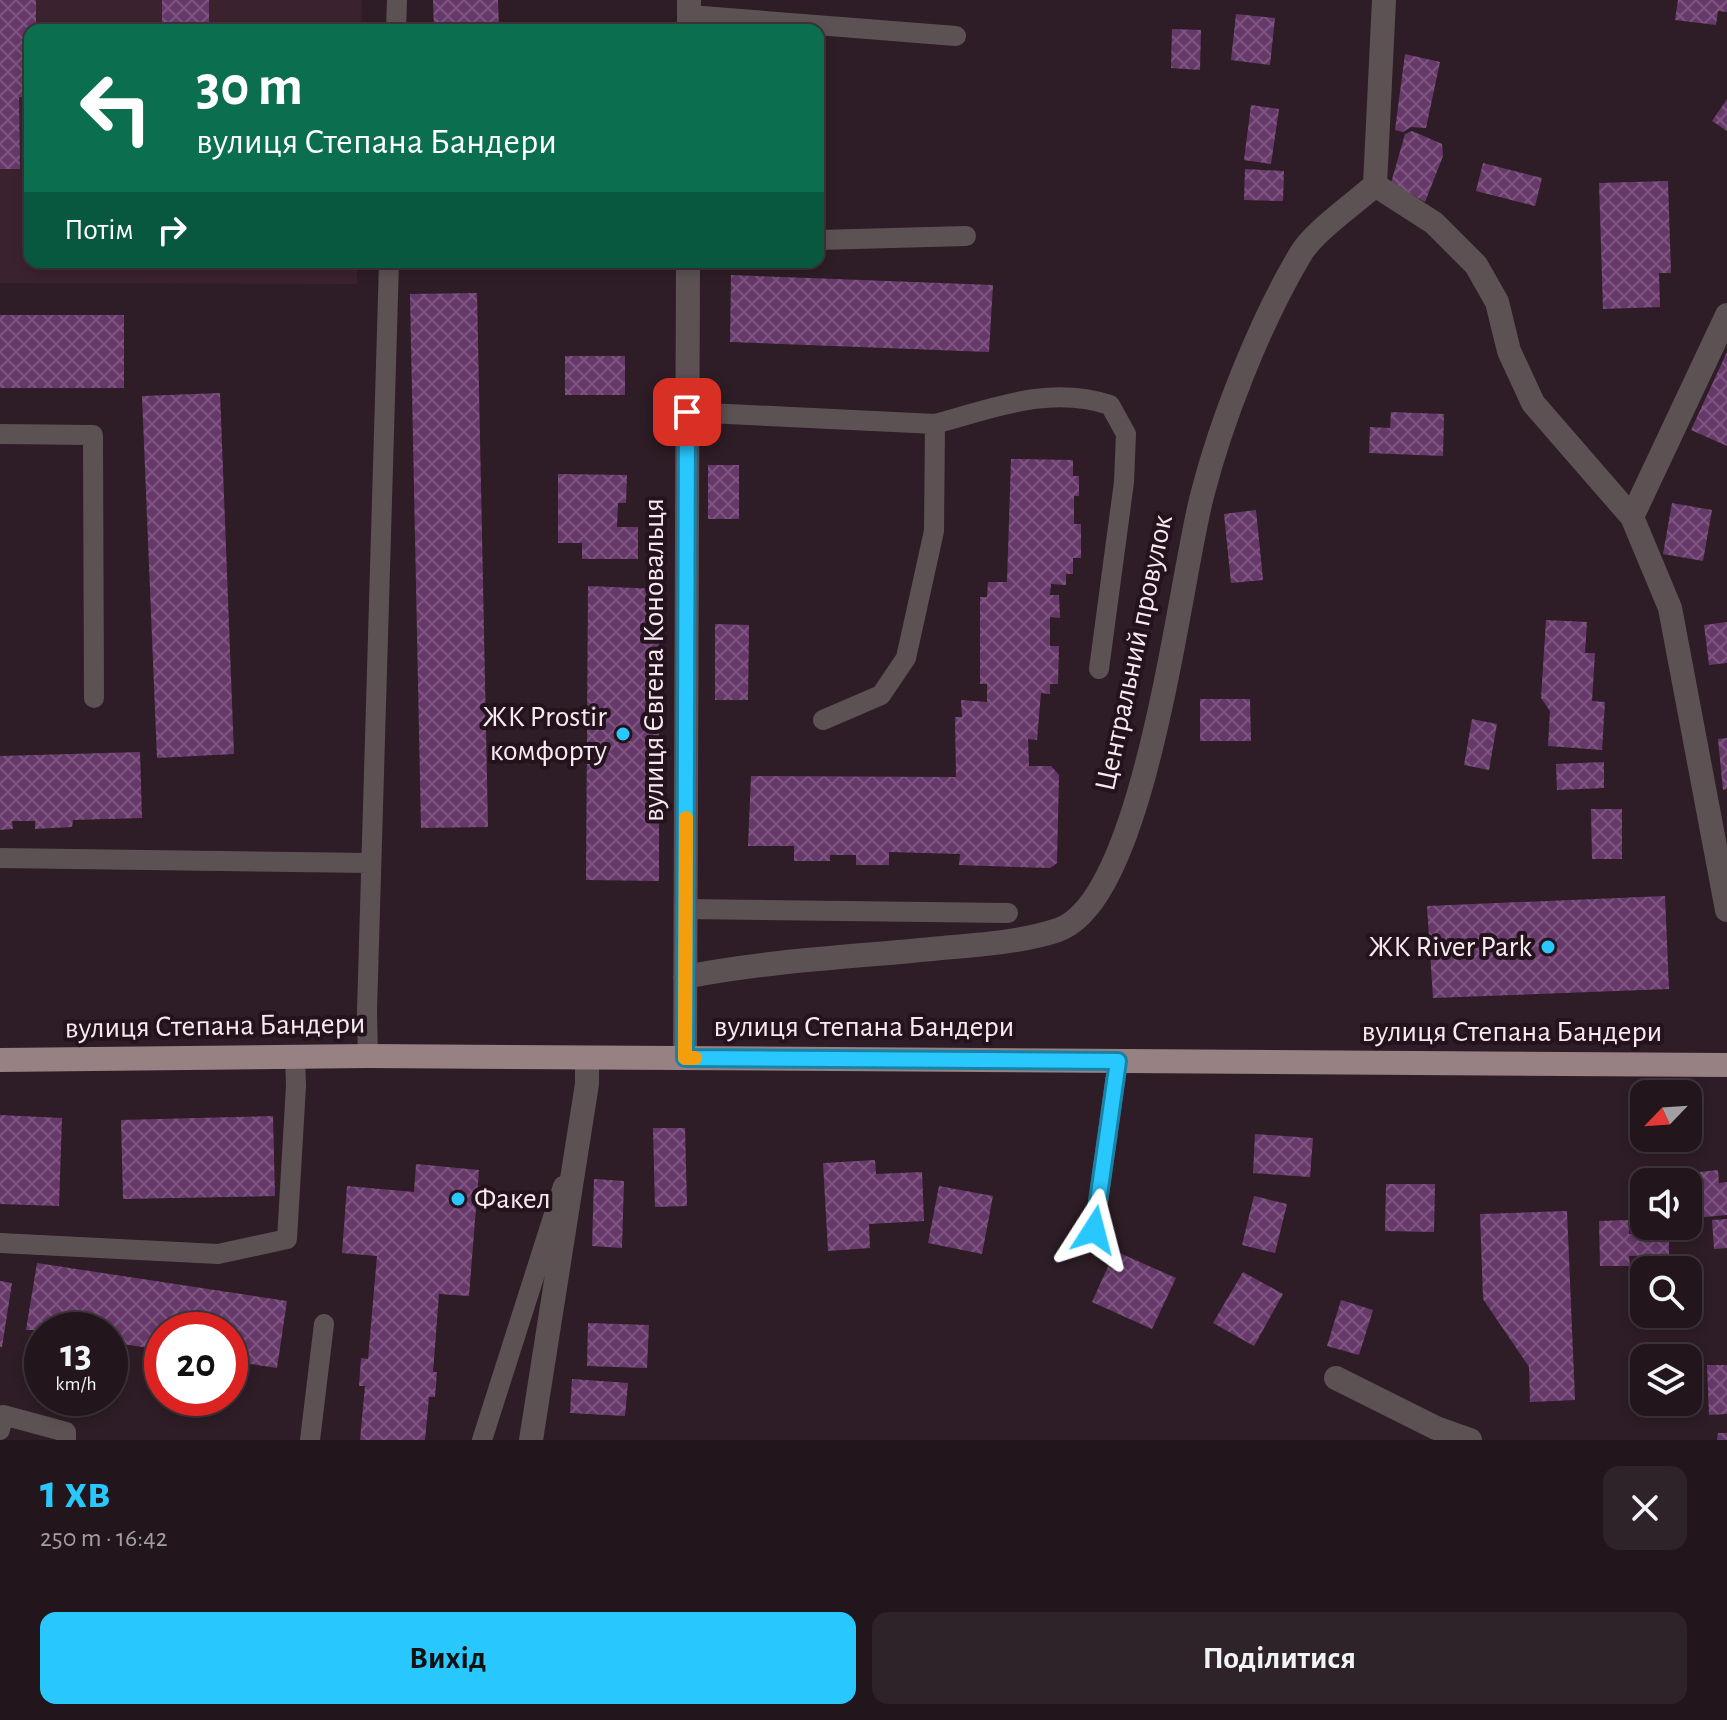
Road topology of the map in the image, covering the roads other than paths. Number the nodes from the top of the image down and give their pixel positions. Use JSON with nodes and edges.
{"nodes":[{"id":1,"x":397,"y":0,"type":"edge"},
{"id":2,"x":1384,"y":0,"type":"edge"},
{"id":3,"x":689,"y":15,"type":"edge"},
{"id":4,"x":396,"y":24,"type":"edge"},
{"id":5,"x":803,"y":24,"type":"edge"},
{"id":6,"x":824,"y":26,"type":"edge"},
{"id":7,"x":956,"y":36,"type":"dead end"},
{"id":8,"x":1375,"y":185,"type":"junction"},
{"id":9,"x":966,"y":236,"type":"dead end"},
{"id":10,"x":824,"y":240,"type":"edge"},
{"id":11,"x":389,"y":268,"type":"edge"},
{"id":12,"x":688,"y":268,"type":"edge"},
{"id":13,"x":1727,"y":315,"type":"edge"},
{"id":14,"x":687,"y":412,"type":"junction"},
{"id":15,"x":935,"y":424,"type":"junction"},
{"id":16,"x":0,"y":434,"type":"edge"},
{"id":17,"x":1632,"y":517,"type":"junction"},
{"id":18,"x":1099,"y":669,"type":"dead end"},
{"id":19,"x":94,"y":698,"type":"dead end"},
{"id":20,"x":823,"y":720,"type":"dead end"},
{"id":21,"x":0,"y":858,"type":"edge"},
{"id":22,"x":371,"y":863,"type":"junction"},
{"id":23,"x":686,"y":909,"type":"junction"},
{"id":24,"x":1727,"y":910,"type":"edge"},
{"id":25,"x":1008,"y":913,"type":"dead end"},
{"id":26,"x":685,"y":977,"type":"junction"},
{"id":27,"x":368,"y":1056,"type":"junction"},
{"id":28,"x":295,"y":1057,"type":"junction"},
{"id":29,"x":685,"y":1058,"type":"junction"},
{"id":30,"x":587,"y":1059,"type":"junction"},
{"id":31,"x":0,"y":1060,"type":"edge"},
{"id":32,"x":1118,"y":1061,"type":"junction"},
{"id":33,"x":1727,"y":1065,"type":"edge"},
{"id":34,"x":575,"y":1148,"type":"junction"},
{"id":35,"x":1094,"y":1230,"type":"dead end"},
{"id":36,"x":0,"y":1243,"type":"edge"},
{"id":37,"x":324,"y":1324,"type":"dead end"},
{"id":38,"x":1336,"y":1378,"type":"dead end"},
{"id":39,"x":0,"y":1430,"type":"edge"},
{"id":40,"x":66,"y":1440,"type":"edge"},
{"id":41,"x":310,"y":1440,"type":"edge"},
{"id":42,"x":482,"y":1440,"type":"edge"},
{"id":43,"x":531,"y":1440,"type":"edge"},
{"id":44,"x":1470,"y":1440,"type":"edge"}],
"edges":[{"from":1,"to":4,"type":"lane"},
{"from":2,"to":8,"type":"street"},
{"from":3,"to":5,"type":"lane"},
{"from":6,"to":7,"type":"lane"},
{"from":8,"to":17,"type":"street"},
{"from":8,"to":26,"type":"street","name":"Центральний провулок"},
{"from":9,"to":10,"type":"lane"},
{"from":11,"to":22,"type":"lane"},
{"from":12,"to":14,"type":"street","name":"вулиця Євгена Коновальця"},
{"from":13,"to":17,"type":"street"},
{"from":14,"to":15,"type":"lane"},
{"from":14,"to":23,"type":"street","name":"вулиця Євгена Коновальця"},
{"from":15,"to":18,"type":"lane"},
{"from":15,"to":20,"type":"lane"},
{"from":16,"to":19,"type":"lane"},
{"from":17,"to":24,"type":"street"},
{"from":21,"to":22,"type":"lane"},
{"from":22,"to":27,"type":"lane"},
{"from":23,"to":25,"type":"lane"},
{"from":23,"to":26,"type":"street","name":"вулиця Євгена Коновальця"},
{"from":26,"to":29,"type":"street","name":"вулиця Євгена Коновальця"},
{"from":27,"to":28,"type":"main road","name":"вулиця Степана Бандери"},
{"from":27,"to":30,"type":"main road","name":"вулиця Степана Бандери"},
{"from":28,"to":31,"type":"main road","name":"вулиця Степана Бандери"},
{"from":28,"to":36,"type":"lane"},
{"from":29,"to":30,"type":"main road","name":"вулиця Степана Бандери"},
{"from":29,"to":32,"type":"main road","name":"вулиця Степана Бандери"},
{"from":30,"to":34,"type":"street"},
{"from":32,"to":33,"type":"main road","name":"вулиця Степана Бандери"},
{"from":32,"to":35,"type":"lane"},
{"from":34,"to":42,"type":"lane"},
{"from":34,"to":43,"type":"street"},
{"from":37,"to":41,"type":"lane"},
{"from":38,"to":44,"type":"street"},
{"from":39,"to":40,"type":"lane"}]}
